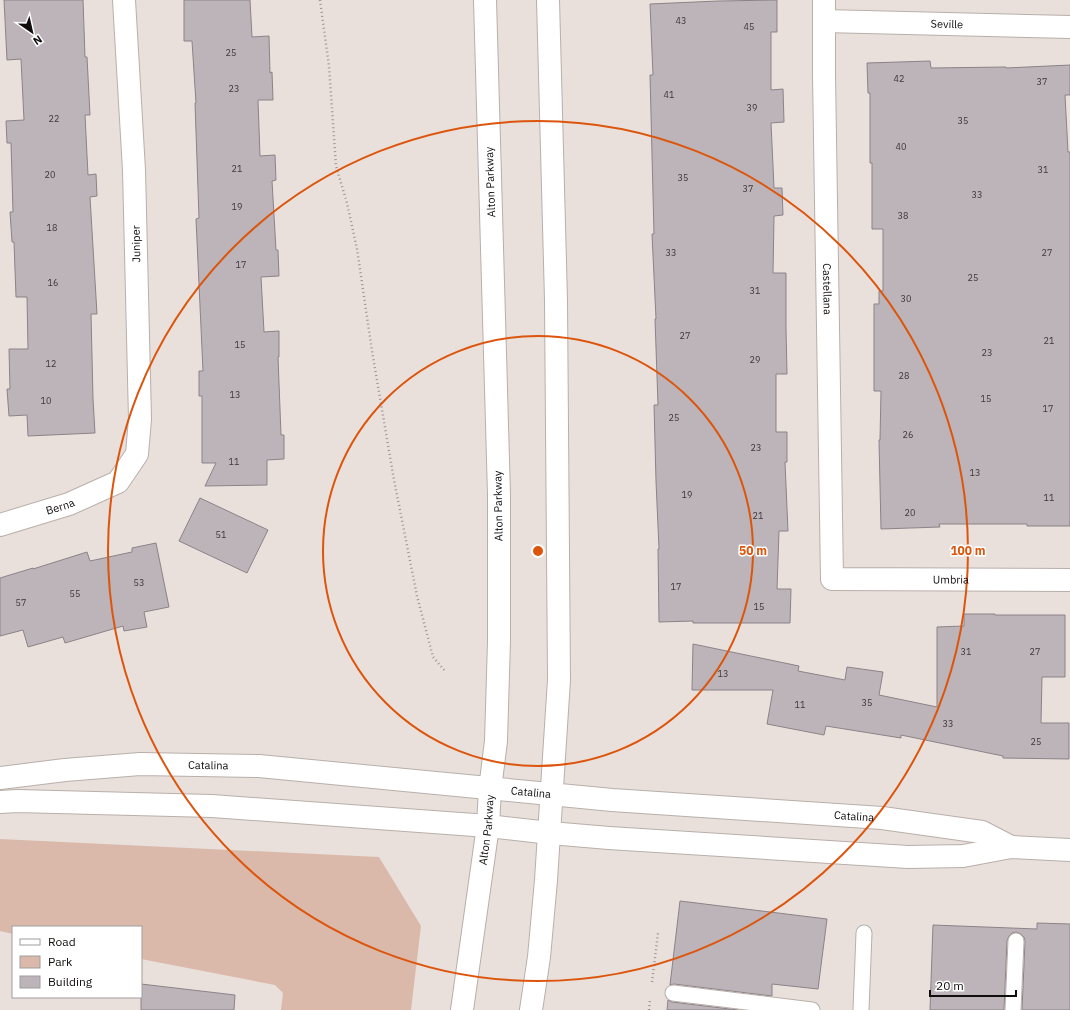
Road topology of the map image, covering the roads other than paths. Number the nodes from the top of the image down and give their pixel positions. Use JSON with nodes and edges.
{"nodes":[{"id":1,"x":124,"y":0,"type":"edge"},
{"id":2,"x":485,"y":0,"type":"edge"},
{"id":3,"x":548,"y":0,"type":"edge"},
{"id":4,"x":824,"y":0,"type":"edge"},
{"id":5,"x":824,"y":22,"type":"junction"},
{"id":6,"x":1070,"y":27,"type":"edge"},
{"id":7,"x":118,"y":482,"type":"joint"},
{"id":8,"x":0,"y":525,"type":"edge"},
{"id":9,"x":832,"y":579,"type":"joint"},
{"id":10,"x":1070,"y":580,"type":"edge"},
{"id":11,"x":0,"y":778,"type":"edge"},
{"id":12,"x":490,"y":789,"type":"junction"},
{"id":13,"x":552,"y":794,"type":"junction"},
{"id":14,"x":0,"y":802,"type":"edge"},
{"id":15,"x":488,"y":826,"type":"junction"},
{"id":16,"x":550,"y":833,"type":"junction"},
{"id":17,"x":1011,"y":847,"type":"junction"},
{"id":18,"x":1070,"y":850,"type":"edge"},
{"id":19,"x":864,"y":933,"type":"dead end"},
{"id":20,"x":1016,"y":941,"type":"dead end"},
{"id":21,"x":674,"y":993,"type":"dead end"},
{"id":22,"x":462,"y":1010,"type":"edge"},
{"id":23,"x":531,"y":1010,"type":"edge"},
{"id":24,"x":812,"y":1010,"type":"edge"},
{"id":25,"x":861,"y":1010,"type":"edge"},
{"id":26,"x":1013,"y":1010,"type":"edge"}],
"edges":[{"from":1,"to":7,"type":"street","name":"Juniper"},
{"from":2,"to":12,"type":"street","name":"Alton Parkway"},
{"from":3,"to":13,"type":"street"},
{"from":4,"to":5,"type":"street","name":"Castellana"},
{"from":5,"to":6,"type":"street","name":"Seville"},
{"from":5,"to":9,"type":"street","name":"Castellana"},
{"from":7,"to":8,"type":"street","name":"Berna"},
{"from":9,"to":10,"type":"street","name":"Umbria"},
{"from":11,"to":12,"type":"street","name":"Catalina"},
{"from":12,"to":13,"type":"street","name":"Catalina"},
{"from":12,"to":15,"type":"street","name":"Alton Parkway"},
{"from":13,"to":16,"type":"street"},
{"from":13,"to":17,"type":"street","name":"Catalina"},
{"from":14,"to":15,"type":"street","name":"Catalina"},
{"from":15,"to":16,"type":"street","name":"Catalina"},
{"from":15,"to":22,"type":"street","name":"Alton Parkway"},
{"from":16,"to":17,"type":"street","name":"Catalina"},
{"from":16,"to":23,"type":"street"},
{"from":17,"to":18,"type":"street","name":"Catalina"},
{"from":19,"to":25,"type":"lane"},
{"from":20,"to":26,"type":"lane"},
{"from":21,"to":24,"type":"lane"}]}
